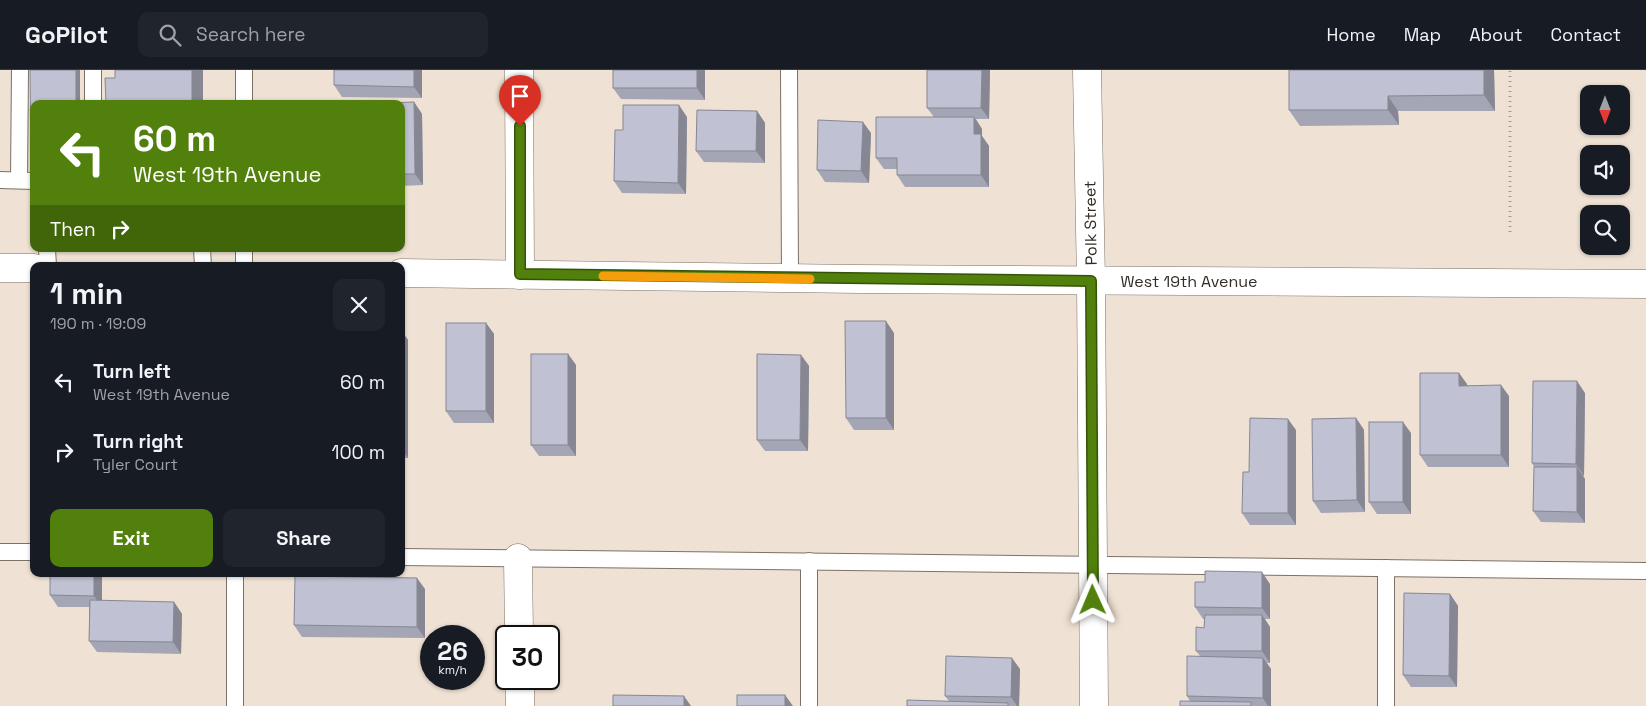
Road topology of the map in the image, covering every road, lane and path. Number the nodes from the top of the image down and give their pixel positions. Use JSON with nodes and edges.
{"nodes":[{"id":1,"x":244,"y":70,"type":"edge"},
{"id":2,"x":520,"y":70,"type":"edge"},
{"id":3,"x":789,"y":70,"type":"edge"},
{"id":4,"x":1088,"y":70,"type":"edge"},
{"id":5,"x":1510,"y":70,"type":"edge"},
{"id":6,"x":25,"y":71,"type":"edge"},
{"id":7,"x":89,"y":72,"type":"edge"},
{"id":8,"x":92,"y":100,"type":"edge"},
{"id":9,"x":244,"y":100,"type":"edge"},
{"id":10,"x":27,"y":123,"type":"edge"},
{"id":11,"x":0,"y":180,"type":"edge"},
{"id":12,"x":26,"y":180,"type":"edge"},
{"id":13,"x":1510,"y":232,"type":"dead end"},
{"id":14,"x":0,"y":268,"type":"edge"},
{"id":15,"x":30,"y":268,"type":"edge"},
{"id":16,"x":405,"y":273,"type":"edge"},
{"id":17,"x":520,"y":274,"type":"junction"},
{"id":18,"x":790,"y":278,"type":"junction"},
{"id":19,"x":1091,"y":281,"type":"junction"},
{"id":20,"x":1646,"y":284,"type":"edge"},
{"id":21,"x":0,"y":552,"type":"edge"},
{"id":22,"x":30,"y":552,"type":"edge"},
{"id":23,"x":405,"y":556,"type":"edge"},
{"id":24,"x":518,"y":558,"type":"junction"},
{"id":25,"x":809,"y":561,"type":"junction"},
{"id":26,"x":1092,"y":565,"type":"junction"},
{"id":27,"x":1386,"y":568,"type":"junction"},
{"id":28,"x":1646,"y":571,"type":"edge"},
{"id":29,"x":235,"y":577,"type":"edge"},
{"id":30,"x":519,"y":625,"type":"edge"},
{"id":31,"x":520,"y":690,"type":"edge"},
{"id":32,"x":236,"y":706,"type":"edge"},
{"id":33,"x":520,"y":706,"type":"edge"},
{"id":34,"x":809,"y":706,"type":"edge"},
{"id":35,"x":1094,"y":706,"type":"edge"},
{"id":36,"x":1386,"y":706,"type":"edge"}],
"edges":[{"from":1,"to":9,"type":"lane"},
{"from":2,"to":17,"type":"street"},
{"from":3,"to":18,"type":"lane"},
{"from":4,"to":19,"type":"street","name":"Polk Street"},
{"from":5,"to":13,"type":"path"},
{"from":6,"to":10,"type":"lane"},
{"from":7,"to":8,"type":"lane"},
{"from":10,"to":12,"type":"lane"},
{"from":11,"to":12,"type":"lane"},
{"from":14,"to":15,"type":"street"},
{"from":16,"to":17,"type":"street","name":"West 19th Avenue"},
{"from":17,"to":18,"type":"street","name":"West 19th Avenue"},
{"from":18,"to":19,"type":"street","name":"West 19th Avenue"},
{"from":19,"to":20,"type":"street","name":"West 19th Avenue"},
{"from":19,"to":26,"type":"street","name":"Polk Street"},
{"from":21,"to":22,"type":"lane"},
{"from":23,"to":24,"type":"lane"},
{"from":24,"to":25,"type":"lane"},
{"from":24,"to":30,"type":"street"},
{"from":25,"to":26,"type":"lane"},
{"from":25,"to":34,"type":"lane"},
{"from":26,"to":27,"type":"lane"},
{"from":26,"to":35,"type":"street","name":"Polk Street"},
{"from":27,"to":28,"type":"lane"},
{"from":27,"to":36,"type":"lane"},
{"from":29,"to":32,"type":"lane"},
{"from":31,"to":33,"type":"street"}]}
